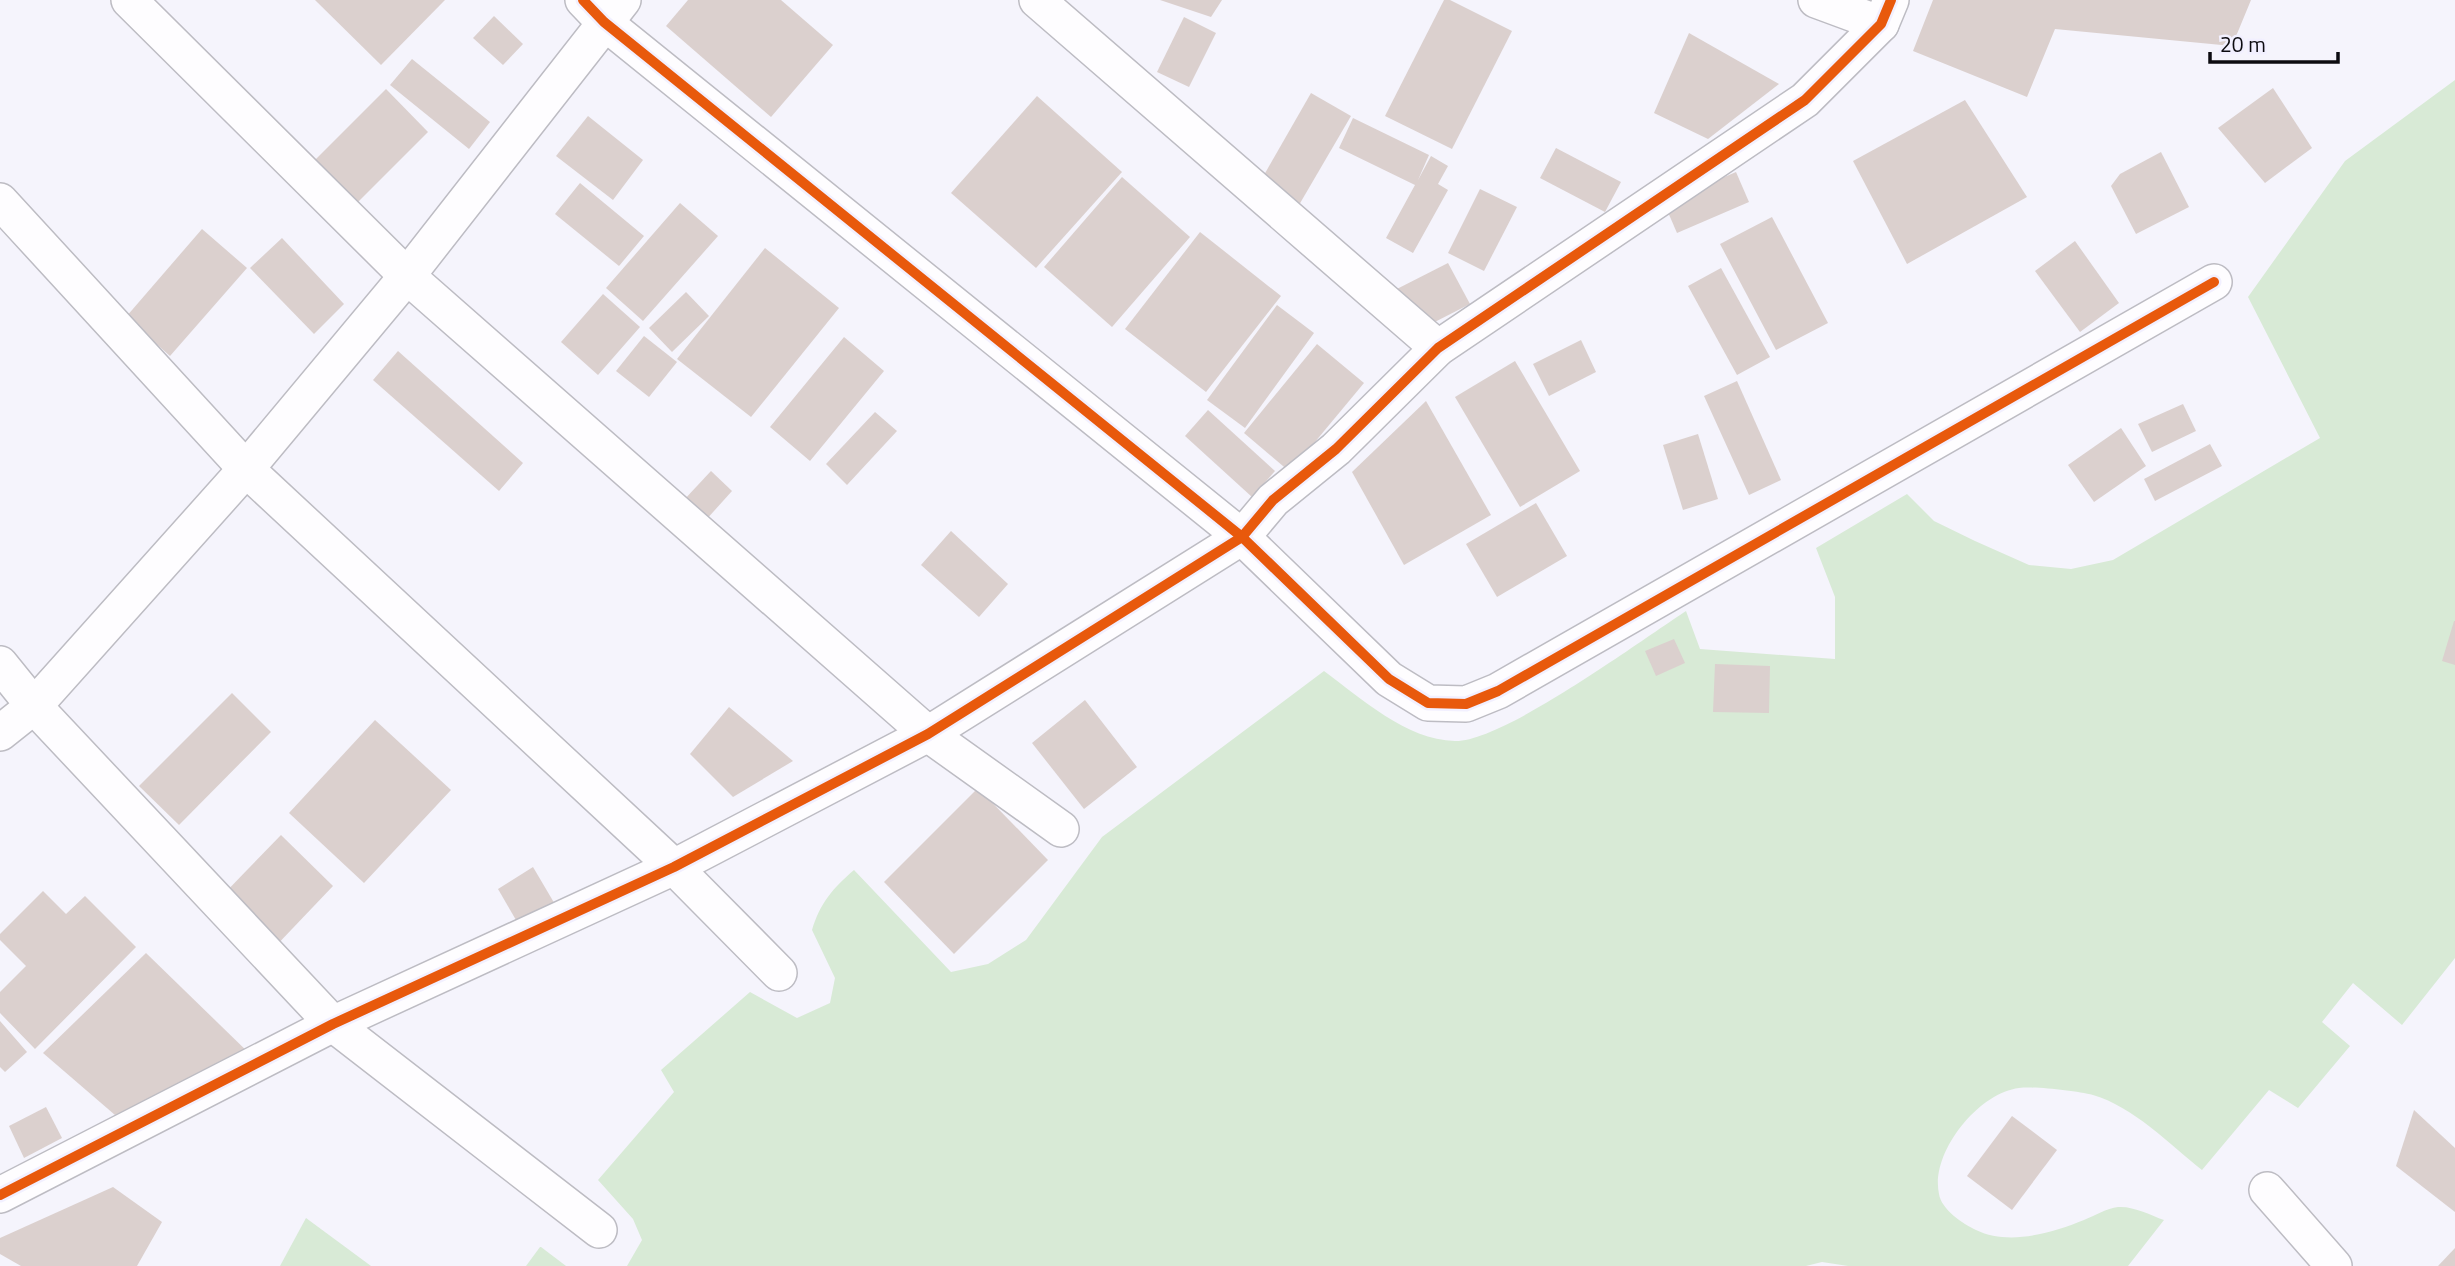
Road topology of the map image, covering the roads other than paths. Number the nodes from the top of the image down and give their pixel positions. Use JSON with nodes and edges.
{"nodes":[{"id":1,"x":130,"y":0,"type":"edge"},
{"id":2,"x":1037,"y":0,"type":"edge"},
{"id":3,"x":1816,"y":0,"type":"edge"},
{"id":4,"x":603,"y":7,"type":"edge"},
{"id":5,"x":1886,"y":12,"type":"edge"},
{"id":6,"x":0,"y":201,"type":"edge"},
{"id":7,"x":407,"y":276,"type":"junction"},
{"id":8,"x":2214,"y":282,"type":"dead end"},
{"id":9,"x":1438,"y":348,"type":"junction"},
{"id":10,"x":246,"y":469,"type":"junction"},
{"id":11,"x":1242,"y":537,"type":"junction"},
{"id":12,"x":0,"y":664,"type":"edge"},
{"id":13,"x":34,"y":706,"type":"junction"},
{"id":14,"x":0,"y":733,"type":"edge"},
{"id":15,"x":928,"y":734,"type":"junction"},
{"id":16,"x":1061,"y":829,"type":"dead end"},
{"id":17,"x":674,"y":867,"type":"junction"},
{"id":18,"x":779,"y":973,"type":"dead end"},
{"id":19,"x":332,"y":1024,"type":"junction"},
{"id":20,"x":2267,"y":1191,"type":"dead end"},
{"id":21,"x":0,"y":1195,"type":"edge"},
{"id":22,"x":599,"y":1230,"type":"dead end"},
{"id":23,"x":2334,"y":1266,"type":"edge"}],
"edges":[{"from":1,"to":7,"type":"street"},
{"from":2,"to":9,"type":"street"},
{"from":3,"to":5,"type":"street"},
{"from":4,"to":7,"type":"street"},
{"from":4,"to":11,"type":"street"},
{"from":5,"to":9,"type":"street"},
{"from":6,"to":10,"type":"street"},
{"from":7,"to":10,"type":"street"},
{"from":7,"to":15,"type":"street"},
{"from":8,"to":11,"type":"street"},
{"from":9,"to":11,"type":"street"},
{"from":10,"to":13,"type":"street"},
{"from":10,"to":17,"type":"street"},
{"from":11,"to":15,"type":"street"},
{"from":12,"to":13,"type":"street"},
{"from":13,"to":14,"type":"street"},
{"from":13,"to":19,"type":"street"},
{"from":15,"to":16,"type":"street"},
{"from":15,"to":17,"type":"street"},
{"from":17,"to":18,"type":"street"},
{"from":17,"to":19,"type":"street"},
{"from":19,"to":21,"type":"street"},
{"from":19,"to":22,"type":"street"},
{"from":20,"to":23,"type":"street"}]}
